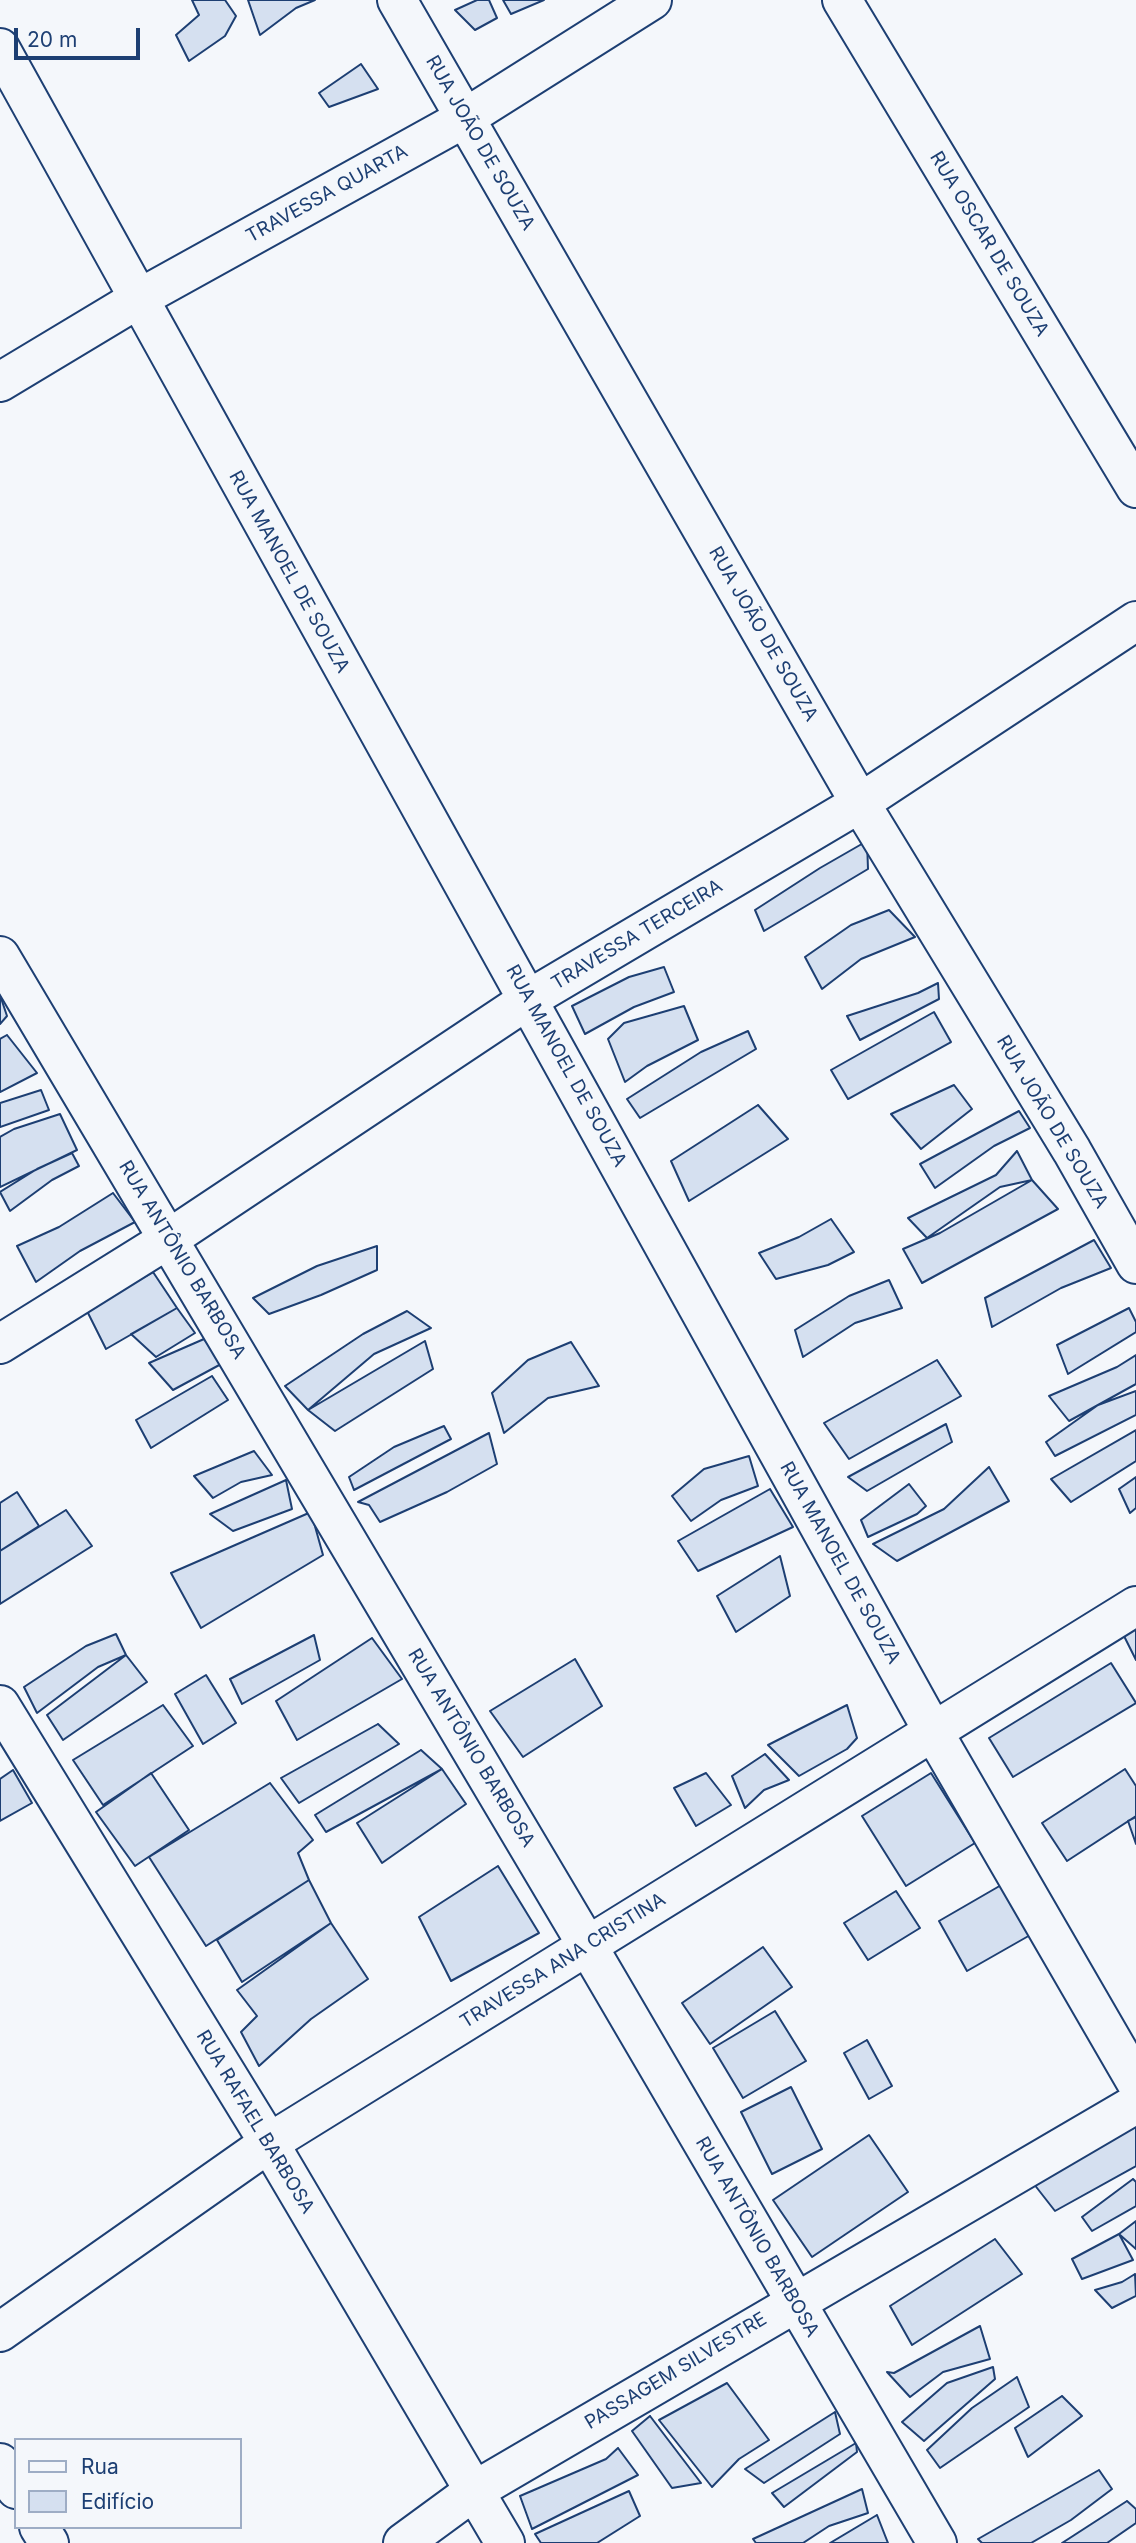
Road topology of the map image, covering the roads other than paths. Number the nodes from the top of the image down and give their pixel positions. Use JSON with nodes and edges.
{"nodes":[{"id":1,"x":397,"y":0,"type":"edge"},
{"id":2,"x":652,"y":0,"type":"edge"},
{"id":3,"x":842,"y":0,"type":"edge"},
{"id":4,"x":0,"y":48,"type":"edge"},
{"id":5,"x":466,"y":117,"type":"junction"},
{"id":6,"x":138,"y":299,"type":"junction"},
{"id":7,"x":0,"y":382,"type":"edge"},
{"id":8,"x":1136,"y":488,"type":"edge"},
{"id":9,"x":1136,"y":621,"type":"edge"},
{"id":10,"x":860,"y":803,"type":"junction"},
{"id":11,"x":0,"y":956,"type":"edge"},
{"id":12,"x":529,"y":999,"type":"junction"},
{"id":13,"x":170,"y":1238,"type":"junction"},
{"id":14,"x":1136,"y":1264,"type":"edge"},
{"id":15,"x":0,"y":1344,"type":"edge"},
{"id":16,"x":1136,"y":1606,"type":"edge"},
{"id":17,"x":0,"y":1705,"type":"edge"},
{"id":18,"x":934,"y":1733,"type":"junction"},
{"id":19,"x":587,"y":1945,"type":"junction"},
{"id":20,"x":1136,"y":2082,"type":"edge"},
{"id":21,"x":1136,"y":2104,"type":"edge"},
{"id":22,"x":269,"y":2143,"type":"junction"},
{"id":23,"x":794,"y":2301,"type":"junction"},
{"id":24,"x":0,"y":2332,"type":"edge"},
{"id":25,"x":0,"y":2463,"type":"edge"},
{"id":26,"x":14,"y":2486,"type":"edge"},
{"id":27,"x":474,"y":2491,"type":"junction"},
{"id":28,"x":403,"y":2543,"type":"edge"},
{"id":29,"x":505,"y":2543,"type":"edge"},
{"id":30,"x":937,"y":2543,"type":"edge"}],
"edges":[{"from":1,"to":5,"type":"street","name":"RUA JOÃO DE SOUZA"},
{"from":2,"to":5,"type":"street","name":"TRAVESSA QUARTA"},
{"from":3,"to":8,"type":"street","name":"RUA OSCAR DE SOUZA"},
{"from":4,"to":6,"type":"street","name":"RUA MANOEL DE SOUZA"},
{"from":5,"to":6,"type":"street","name":"TRAVESSA QUARTA"},
{"from":5,"to":10,"type":"street","name":"RUA JOÃO DE SOUZA"},
{"from":6,"to":7,"type":"street","name":"TRAVESSA QUARTA"},
{"from":6,"to":12,"type":"street","name":"RUA MANOEL DE SOUZA"},
{"from":9,"to":10,"type":"street","name":"TRAVESSA TERCEIRA"},
{"from":10,"to":12,"type":"street","name":"TRAVESSA TERCEIRA"},
{"from":10,"to":14,"type":"street","name":"RUA JOÃO DE SOUZA"},
{"from":11,"to":13,"type":"street","name":"RUA ANTÔNIO BARBOSA"},
{"from":12,"to":13,"type":"street","name":"TRAVESSA TERCEIRA"},
{"from":12,"to":18,"type":"street","name":"RUA MANOEL DE SOUZA"},
{"from":13,"to":15,"type":"street","name":"TRAVESSA TERCEIRA"},
{"from":13,"to":19,"type":"street","name":"RUA ANTÔNIO BARBOSA"},
{"from":16,"to":18,"type":"street","name":"TRAVESSA ANA CRISTINA"},
{"from":17,"to":22,"type":"street","name":"RUA RAFAEL BARBOSA"},
{"from":18,"to":19,"type":"street","name":"TRAVESSA ANA CRISTINA"},
{"from":18,"to":20,"type":"street","name":"RUA MANOEL DE SOUZA"},
{"from":19,"to":22,"type":"street","name":"TRAVESSA ANA CRISTINA"},
{"from":19,"to":23,"type":"street","name":"RUA ANTÔNIO BARBOSA"},
{"from":21,"to":23,"type":"street","name":"PASSAGEM SILVESTRE"},
{"from":22,"to":24,"type":"street","name":"TRAVESSA ANA CRISTINA"},
{"from":22,"to":27,"type":"street","name":"RUA RAFAEL BARBOSA"},
{"from":23,"to":27,"type":"street","name":"PASSAGEM SILVESTRE"},
{"from":23,"to":30,"type":"street","name":"RUA ANTÔNIO BARBOSA"},
{"from":25,"to":26,"type":"street"},
{"from":27,"to":28,"type":"street","name":"PASSAGEM SILVESTRE"},
{"from":27,"to":29,"type":"street","name":"RUA RAFAEL BARBOSA"}]}
